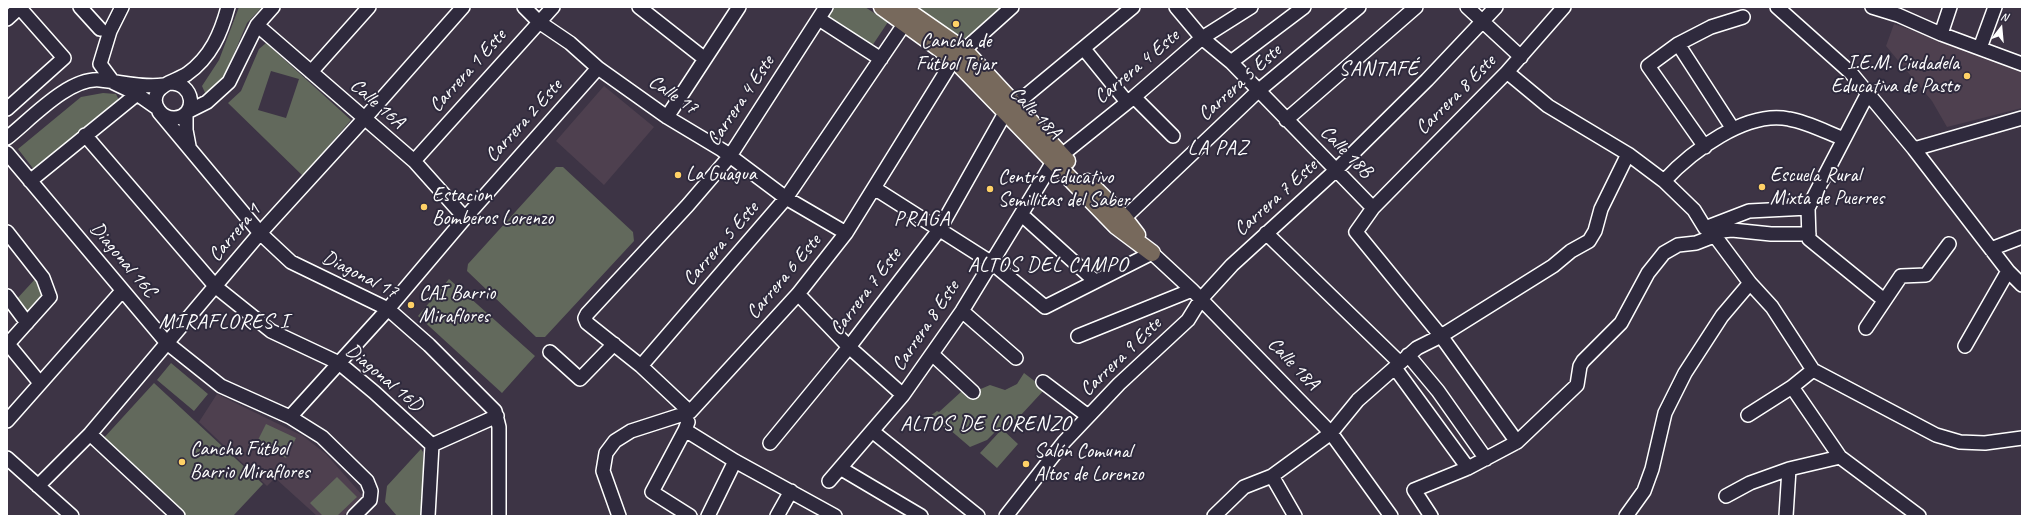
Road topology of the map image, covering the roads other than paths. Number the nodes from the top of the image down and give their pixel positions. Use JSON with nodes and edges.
{"nodes":[{"id":1,"x":19,"y":7,"type":"edge"},
{"id":2,"x":80,"y":7,"type":"edge"},
{"id":3,"x":122,"y":7,"type":"edge"},
{"id":4,"x":228,"y":7,"type":"edge"},
{"id":5,"x":274,"y":7,"type":"edge"},
{"id":6,"x":369,"y":7,"type":"edge"},
{"id":7,"x":462,"y":7,"type":"edge"},
{"id":8,"x":524,"y":7,"type":"edge"},
{"id":9,"x":554,"y":7,"type":"edge"},
{"id":10,"x":638,"y":7,"type":"edge"},
{"id":11,"x":738,"y":7,"type":"edge"},
{"id":12,"x":826,"y":7,"type":"edge"},
{"id":13,"x":882,"y":7,"type":"edge"},
{"id":14,"x":902,"y":7,"type":"edge"},
{"id":15,"x":1012,"y":7,"type":"edge"},
{"id":16,"x":1133,"y":7,"type":"edge"},
{"id":17,"x":1251,"y":7,"type":"edge"},
{"id":18,"x":1304,"y":7,"type":"edge"},
{"id":19,"x":1359,"y":7,"type":"edge"},
{"id":20,"x":1416,"y":7,"type":"edge"},
{"id":21,"x":1467,"y":7,"type":"edge"},
{"id":22,"x":1496,"y":7,"type":"edge"},
{"id":23,"x":1564,"y":7,"type":"edge"},
{"id":24,"x":1777,"y":7,"type":"edge"},
{"id":25,"x":1872,"y":7,"type":"edge"},
{"id":26,"x":1950,"y":7,"type":"edge"},
{"id":27,"x":1995,"y":7,"type":"edge"},
{"id":28,"x":1178,"y":8,"type":"edge"},
{"id":29,"x":1899,"y":11,"type":"edge"},
{"id":30,"x":1744,"y":17,"type":"dead end"},
{"id":31,"x":7,"y":19,"type":"edge"},
{"id":32,"x":819,"y":19,"type":"junction"},
{"id":33,"x":539,"y":22,"type":"junction"},
{"id":34,"x":1483,"y":22,"type":"junction"},
{"id":35,"x":905,"y":23,"type":"junction"},
{"id":36,"x":257,"y":25,"type":"junction"},
{"id":37,"x":100,"y":29,"type":"dead end"},
{"id":38,"x":1941,"y":34,"type":"junction"},
{"id":39,"x":1202,"y":38,"type":"junction"},
{"id":40,"x":1678,"y":44,"type":"junction"},
{"id":41,"x":1980,"y":48,"type":"junction"},
{"id":42,"x":1084,"y":49,"type":"junction"},
{"id":43,"x":959,"y":55,"type":"junction"},
{"id":44,"x":1521,"y":57,"type":"junction"},
{"id":45,"x":705,"y":59,"type":"junction"},
{"id":46,"x":881,"y":59,"type":"junction"},
{"id":47,"x":1231,"y":62,"type":"junction"},
{"id":48,"x":2022,"y":64,"type":"edge"},
{"id":49,"x":598,"y":68,"type":"junction"},
{"id":50,"x":311,"y":72,"type":"junction"},
{"id":51,"x":1507,"y":72,"type":"junction"},
{"id":52,"x":114,"y":83,"type":"junction"},
{"id":53,"x":166,"y":84,"type":"junction"},
{"id":54,"x":1258,"y":91,"type":"junction"},
{"id":55,"x":1868,"y":93,"type":"junction"},
{"id":56,"x":137,"y":94,"type":"junction"},
{"id":57,"x":1130,"y":99,"type":"junction"},
{"id":58,"x":7,"y":109,"type":"edge"},
{"id":59,"x":1010,"y":109,"type":"junction"},
{"id":60,"x":158,"y":110,"type":"junction"},
{"id":61,"x":187,"y":112,"type":"junction"},
{"id":62,"x":667,"y":117,"type":"junction"},
{"id":63,"x":2022,"y":118,"type":"edge"},
{"id":64,"x":364,"y":119,"type":"junction"},
{"id":65,"x":1286,"y":120,"type":"junction"},
{"id":66,"x":1733,"y":130,"type":"junction"},
{"id":67,"x":85,"y":135,"type":"junction"},
{"id":68,"x":1173,"y":136,"type":"dead end"},
{"id":69,"x":7,"y":138,"type":"edge"},
{"id":70,"x":1844,"y":139,"type":"junction"},
{"id":71,"x":189,"y":146,"type":"junction"},
{"id":72,"x":1705,"y":147,"type":"junction"},
{"id":73,"x":1914,"y":149,"type":"junction"},
{"id":74,"x":7,"y":153,"type":"edge"},
{"id":75,"x":1628,"y":154,"type":"junction"},
{"id":76,"x":730,"y":156,"type":"junction"},
{"id":77,"x":1057,"y":159,"type":"junction"},
{"id":78,"x":414,"y":161,"type":"junction"},
{"id":79,"x":1335,"y":170,"type":"junction"},
{"id":80,"x":30,"y":181,"type":"junction"},
{"id":81,"x":1664,"y":182,"type":"junction"},
{"id":82,"x":874,"y":188,"type":"junction"},
{"id":83,"x":786,"y":198,"type":"junction"},
{"id":84,"x":1373,"y":208,"type":"junction"},
{"id":85,"x":1808,"y":208,"type":"junction"},
{"id":86,"x":1022,"y":215,"type":"junction"},
{"id":87,"x":465,"y":218,"type":"junction"},
{"id":88,"x":1120,"y":222,"type":"junction"},
{"id":89,"x":939,"y":230,"type":"junction"},
{"id":90,"x":7,"y":232,"type":"edge"},
{"id":91,"x":1710,"y":232,"type":"junction"},
{"id":92,"x":260,"y":233,"type":"junction"},
{"id":93,"x":846,"y":233,"type":"junction"},
{"id":94,"x":1266,"y":233,"type":"junction"},
{"id":95,"x":1808,"y":234,"type":"junction"},
{"id":96,"x":2022,"y":237,"type":"edge"},
{"id":97,"x":1949,"y":244,"type":"dead end"},
{"id":98,"x":1991,"y":249,"type":"junction"},
{"id":99,"x":1152,"y":253,"type":"junction"},
{"id":100,"x":992,"y":263,"type":"junction"},
{"id":101,"x":2008,"y":271,"type":"junction"},
{"id":102,"x":1095,"y":281,"type":"junction"},
{"id":103,"x":1750,"y":283,"type":"junction"},
{"id":104,"x":2022,"y":285,"type":"edge"},
{"id":105,"x":216,"y":287,"type":"junction"},
{"id":106,"x":122,"y":291,"type":"junction"},
{"id":107,"x":798,"y":294,"type":"junction"},
{"id":108,"x":1197,"y":295,"type":"junction"},
{"id":109,"x":7,"y":296,"type":"edge"},
{"id":110,"x":1884,"y":300,"type":"junction"},
{"id":111,"x":388,"y":310,"type":"junction"},
{"id":112,"x":962,"y":311,"type":"junction"},
{"id":113,"x":27,"y":323,"type":"junction"},
{"id":114,"x":1866,"y":328,"type":"dead end"},
{"id":115,"x":1078,"y":336,"type":"dead end"},
{"id":116,"x":1441,"y":336,"type":"junction"},
{"id":117,"x":167,"y":343,"type":"junction"},
{"id":118,"x":8,"y":344,"type":"edge"},
{"id":119,"x":614,"y":344,"type":"junction"},
{"id":120,"x":1965,"y":346,"type":"dead end"},
{"id":121,"x":849,"y":347,"type":"junction"},
{"id":122,"x":550,"y":352,"type":"dead end"},
{"id":123,"x":932,"y":354,"type":"junction"},
{"id":124,"x":1016,"y":358,"type":"dead end"},
{"id":125,"x":338,"y":362,"type":"junction"},
{"id":126,"x":1401,"y":362,"type":"junction"},
{"id":127,"x":641,"y":366,"type":"junction"},
{"id":128,"x":1813,"y":370,"type":"junction"},
{"id":129,"x":1043,"y":382,"type":"dead end"},
{"id":130,"x":40,"y":383,"type":"junction"},
{"id":131,"x":1792,"y":387,"type":"junction"},
{"id":132,"x":972,"y":392,"type":"dead end"},
{"id":133,"x":903,"y":395,"type":"junction"},
{"id":134,"x":690,"y":412,"type":"junction"},
{"id":135,"x":1748,"y":415,"type":"dead end"},
{"id":136,"x":497,"y":416,"type":"junction"},
{"id":137,"x":1088,"y":416,"type":"junction"},
{"id":138,"x":290,"y":417,"type":"junction"},
{"id":139,"x":7,"y":421,"type":"edge"},
{"id":140,"x":686,"y":430,"type":"junction"},
{"id":141,"x":872,"y":431,"type":"junction"},
{"id":142,"x":1330,"y":433,"type":"junction"},
{"id":143,"x":90,"y":434,"type":"junction"},
{"id":144,"x":2022,"y":438,"type":"edge"},
{"id":145,"x":1517,"y":442,"type":"junction"},
{"id":146,"x":770,"y":443,"type":"dead end"},
{"id":147,"x":432,"y":445,"type":"junction"},
{"id":148,"x":1840,"y":457,"type":"junction"},
{"id":149,"x":7,"y":458,"type":"edge"},
{"id":150,"x":1486,"y":459,"type":"junction"},
{"id":151,"x":735,"y":461,"type":"junction"},
{"id":152,"x":840,"y":468,"type":"junction"},
{"id":153,"x":1468,"y":468,"type":"junction"},
{"id":154,"x":1789,"y":469,"type":"junction"},
{"id":155,"x":1272,"y":476,"type":"junction"},
{"id":156,"x":829,"y":481,"type":"dead end"},
{"id":157,"x":38,"y":486,"type":"junction"},
{"id":158,"x":791,"y":491,"type":"junction"},
{"id":159,"x":1726,"y":496,"type":"dead end"},
{"id":160,"x":1914,"y":514,"type":"edge"},
{"id":161,"x":72,"y":516,"type":"edge"},
{"id":162,"x":178,"y":516,"type":"edge"},
{"id":163,"x":354,"y":516,"type":"edge"},
{"id":164,"x":428,"y":516,"type":"edge"},
{"id":165,"x":499,"y":516,"type":"edge"},
{"id":166,"x":619,"y":516,"type":"edge"},
{"id":167,"x":690,"y":516,"type":"edge"},
{"id":168,"x":708,"y":516,"type":"edge"},
{"id":169,"x":777,"y":516,"type":"edge"},
{"id":170,"x":835,"y":516,"type":"edge"},
{"id":171,"x":920,"y":516,"type":"edge"},
{"id":172,"x":978,"y":516,"type":"edge"},
{"id":173,"x":1006,"y":516,"type":"edge"},
{"id":174,"x":1214,"y":516,"type":"edge"},
{"id":175,"x":1295,"y":516,"type":"edge"},
{"id":176,"x":1391,"y":516,"type":"edge"},
{"id":177,"x":1431,"y":516,"type":"edge"},
{"id":178,"x":1626,"y":516,"type":"edge"},
{"id":179,"x":1786,"y":516,"type":"edge"}],
"edges":[{"from":1,"to":31,"type":"street"},
{"from":1,"to":58,"type":"street"},
{"from":2,"to":37,"type":"street"},
{"from":3,"to":52,"type":"street"},
{"from":4,"to":53,"type":"street"},
{"from":5,"to":36,"type":"street"},
{"from":6,"to":50,"type":"street"},
{"from":7,"to":64,"type":"street","name":"Carrera 1"},
{"from":8,"to":33,"type":"street","name":"Calle 17"},
{"from":9,"to":33,"type":"street","name":"Carrera 1 Este"},
{"from":10,"to":45,"type":"street"},
{"from":11,"to":45,"type":"street"},
{"from":12,"to":32,"type":"street","name":"Carrera 4 Este"},
{"from":13,"to":35,"type":"main road","name":"Calle 18A"},
{"from":14,"to":43,"type":"main road","name":"Calle 18A"},
{"from":15,"to":43,"type":"street"},
{"from":16,"to":42,"type":"street","name":"Carrera 7 Este"},
{"from":17,"to":39,"type":"street","name":"Carrera 4 Este"},
{"from":18,"to":47,"type":"street"},
{"from":19,"to":54,"type":"street","name":"Carrera 5 Este"},
{"from":20,"to":65,"type":"street"},
{"from":21,"to":34,"type":"street"},
{"from":22,"to":34,"type":"street","name":"Carrera 7 Este"},
{"from":23,"to":44,"type":"street","name":"Carrera 8 Este"},
{"from":24,"to":55,"type":"street"},
{"from":25,"to":29,"type":"street"},
{"from":26,"to":38,"type":"street"},
{"from":27,"to":41,"type":"street"},
{"from":28,"to":39,"type":"street","name":"Calle 18B"},
{"from":29,"to":38,"type":"street"},
{"from":30,"to":40,"type":"street"},
{"from":32,"to":46,"type":"street"},
{"from":32,"to":76,"type":"street","name":"Carrera 4 Este"},
{"from":33,"to":49,"type":"street","name":"Calle 17"},
{"from":33,"to":78,"type":"street","name":"Carrera 1 Este"},
{"from":34,"to":44,"type":"street"},
{"from":34,"to":79,"type":"street","name":"Carrera 7 Este"},
{"from":35,"to":43,"type":"main road","name":"Calle 18A"},
{"from":35,"to":46,"type":"street","name":"Carrera 5 Este"},
{"from":36,"to":50,"type":"street","name":"Calle 16A"},
{"from":36,"to":61,"type":"street"},
{"from":38,"to":41,"type":"street"},
{"from":39,"to":47,"type":"street","name":"Calle 18B"},
{"from":39,"to":57,"type":"street","name":"Carrera 4 Este"},
{"from":40,"to":66,"type":"street"},
{"from":40,"to":72,"type":"street"},
{"from":41,"to":48,"type":"street"},
{"from":42,"to":57,"type":"street"},
{"from":42,"to":59,"type":"street","name":"Carrera 7 Este"},
{"from":43,"to":59,"type":"main road","name":"Calle 18A"},
{"from":43,"to":82,"type":"street","name":"Carrera 6 Este"},
{"from":44,"to":51,"type":"street","name":"Carrera 8 Este"},
{"from":45,"to":62,"type":"street"},
{"from":46,"to":83,"type":"street","name":"Carrera 5 Este"},
{"from":47,"to":54,"type":"street","name":"Calle 18B"},
{"from":49,"to":62,"type":"street","name":"Calle 17"},
{"from":49,"to":87,"type":"street","name":"Carrera 2 Este"},
{"from":50,"to":64,"type":"street","name":"Calle 16A"},
{"from":51,"to":75,"type":"street"},
{"from":51,"to":84,"type":"street","name":"Carrera 8 Este"},
{"from":52,"to":53,"type":"street"},
{"from":52,"to":56,"type":"street"},
{"from":52,"to":69,"type":"street"},
{"from":53,"to":60,"type":"street"},
{"from":53,"to":61,"type":"street"},
{"from":54,"to":65,"type":"street","name":"Calle 18B"},
{"from":54,"to":88,"type":"street","name":"Carrera 5 Este"},
{"from":55,"to":70,"type":"street"},
{"from":55,"to":73,"type":"street"},
{"from":56,"to":60,"type":"street"},
{"from":56,"to":67,"type":"street"},
{"from":57,"to":68,"type":"street"},
{"from":57,"to":77,"type":"street","name":"Carrera 4 Este"},
{"from":59,"to":77,"type":"main road","name":"Calle 18A"},
{"from":59,"to":89,"type":"street","name":"Carrera 7 Este"},
{"from":60,"to":61,"type":"street"},
{"from":60,"to":71,"type":"street","name":"Diagonal 17"},
{"from":61,"to":71,"type":"street"},
{"from":62,"to":76,"type":"street","name":"Calle 17"},
{"from":63,"to":73,"type":"street"},
{"from":64,"to":78,"type":"street","name":"Calle 16A"},
{"from":64,"to":92,"type":"street","name":"Carrera 1"},
{"from":65,"to":79,"type":"street","name":"Calle 18B"},
{"from":66,"to":70,"type":"street"},
{"from":66,"to":72,"type":"street"},
{"from":67,"to":80,"type":"street"},
{"from":67,"to":105,"type":"street","name":"Diagonal 16D"},
{"from":70,"to":85,"type":"street"},
{"from":71,"to":92,"type":"street","name":"Diagonal 17"},
{"from":72,"to":81,"type":"street"},
{"from":73,"to":98,"type":"street"},
{"from":74,"to":80,"type":"street","name":"Diagonal 16C"},
{"from":75,"to":81,"type":"street"},
{"from":75,"to":116,"type":"street"},
{"from":76,"to":83,"type":"street","name":"Calle 17"},
{"from":76,"to":119,"type":"street","name":"Carrera 4 Este"},
{"from":77,"to":86,"type":"street","name":"Carrera 8 Este"},
{"from":77,"to":88,"type":"main road","name":"Calle 18A"},
{"from":78,"to":87,"type":"street","name":"Calle 16A"},
{"from":79,"to":84,"type":"street","name":"Calle 18B"},
{"from":79,"to":94,"type":"street","name":"Carrera 7 Este"},
{"from":80,"to":106,"type":"street","name":"Diagonal 16C"},
{"from":81,"to":91,"type":"street"},
{"from":82,"to":89,"type":"street"},
{"from":82,"to":93,"type":"street","name":"Carrera 6 Este"},
{"from":83,"to":93,"type":"street","name":"Calle 17"},
{"from":83,"to":127,"type":"street","name":"Carrera 5 Este"},
{"from":84,"to":116,"type":"street","name":"Calle 18B"},
{"from":85,"to":91,"type":"street"},
{"from":85,"to":95,"type":"street"},
{"from":86,"to":100,"type":"street","name":"Carrera 8 Este"},
{"from":86,"to":102,"type":"street"},
{"from":87,"to":111,"type":"street","name":"Carrera 2 Este"},
{"from":88,"to":99,"type":"main road","name":"Calle 18A"},
{"from":89,"to":100,"type":"street"},
{"from":89,"to":121,"type":"street","name":"Carrera 7 Este"},
{"from":90,"to":113,"type":"street"},
{"from":91,"to":95,"type":"street"},
{"from":91,"to":103,"type":"street"},
{"from":91,"to":145,"type":"street"},
{"from":92,"to":105,"type":"street","name":"Carrera 1"},
{"from":92,"to":111,"type":"street","name":"Diagonal 17"},
{"from":93,"to":107,"type":"street","name":"Carrera 6 Este"},
{"from":94,"to":108,"type":"street","name":"Carrera 7 Este"},
{"from":94,"to":126,"type":"street"},
{"from":95,"to":110,"type":"street"},
{"from":96,"to":98,"type":"street"},
{"from":97,"to":110,"type":"street"},
{"from":98,"to":101,"type":"street"},
{"from":99,"to":102,"type":"street"},
{"from":99,"to":108,"type":"street","name":"Calle 18A"},
{"from":100,"to":102,"type":"street"},
{"from":100,"to":112,"type":"street","name":"Carrera 8 Este"},
{"from":101,"to":104,"type":"street"},
{"from":101,"to":120,"type":"street"},
{"from":103,"to":128,"type":"street"},
{"from":103,"to":178,"type":"street"},
{"from":105,"to":117,"type":"street","name":"Carrera 1"},
{"from":105,"to":125,"type":"street","name":"Diagonal 16D"},
{"from":106,"to":117,"type":"street","name":"Diagonal 16C"},
{"from":106,"to":130,"type":"street"},
{"from":107,"to":121,"type":"street"},
{"from":107,"to":134,"type":"street","name":"Carrera 6 Este"},
{"from":108,"to":115,"type":"street"},
{"from":108,"to":137,"type":"street","name":"Carrera 9 Este"},
{"from":108,"to":142,"type":"street","name":"Calle 18A"},
{"from":109,"to":113,"type":"street"},
{"from":110,"to":114,"type":"street"},
{"from":111,"to":125,"type":"street","name":"Carrera 2 Este"},
{"from":111,"to":136,"type":"street","name":"Diagonal 17"},
{"from":112,"to":123,"type":"street","name":"Carrera 8 Este"},
{"from":112,"to":124,"type":"street"},
{"from":113,"to":118,"type":"street"},
{"from":116,"to":126,"type":"street"},
{"from":116,"to":145,"type":"street"},
{"from":117,"to":138,"type":"street","name":"Diagonal 16C"},
{"from":117,"to":143,"type":"street","name":"Carrera 1"},
{"from":118,"to":130,"type":"street"},
{"from":119,"to":122,"type":"street"},
{"from":119,"to":127,"type":"street"},
{"from":121,"to":133,"type":"street"},
{"from":121,"to":146,"type":"street","name":"Carrera 7 Este"},
{"from":123,"to":132,"type":"street"},
{"from":123,"to":133,"type":"street","name":"Carrera 8 Este"},
{"from":125,"to":138,"type":"street","name":"Carrera 2 Este"},
{"from":125,"to":147,"type":"street","name":"Diagonal 16D"},
{"from":126,"to":142,"type":"street"},
{"from":126,"to":150,"type":"street"},
{"from":126,"to":153,"type":"street"},
{"from":127,"to":134,"type":"street"},
{"from":128,"to":131,"type":"street"},
{"from":128,"to":144,"type":"street"},
{"from":129,"to":137,"type":"street"},
{"from":130,"to":139,"type":"street"},
{"from":131,"to":135,"type":"street"},
{"from":131,"to":148,"type":"street"},
{"from":133,"to":141,"type":"street","name":"Carrera 8 Este"},
{"from":134,"to":140,"type":"street"},
{"from":134,"to":166,"type":"street","name":"Carrera 6 Este"},
{"from":136,"to":147,"type":"street"},
{"from":136,"to":165,"type":"street"},
{"from":137,"to":173,"type":"street","name":"Carrera 9 Este"},
{"from":138,"to":163,"type":"street","name":"Diagonal 16C"},
{"from":140,"to":151,"type":"street"},
{"from":140,"to":167,"type":"street"},
{"from":141,"to":152,"type":"street","name":"Carrera 8 Este"},
{"from":141,"to":172,"type":"street"},
{"from":142,"to":155,"type":"street"},
{"from":142,"to":176,"type":"street","name":"Calle 18A"},
{"from":143,"to":157,"type":"street","name":"Carrera 1"},
{"from":143,"to":162,"type":"street"},
{"from":145,"to":150,"type":"street"},
{"from":147,"to":164,"type":"street"},
{"from":148,"to":154,"type":"street"},
{"from":148,"to":160,"type":"street"},
{"from":149,"to":157,"type":"street"},
{"from":150,"to":153,"type":"street"},
{"from":151,"to":158,"type":"street"},
{"from":151,"to":168,"type":"street"},
{"from":152,"to":156,"type":"street","name":"Carrera 8 Este"},
{"from":152,"to":171,"type":"street"},
{"from":153,"to":177,"type":"street"},
{"from":154,"to":159,"type":"street"},
{"from":154,"to":179,"type":"street"},
{"from":155,"to":174,"type":"street"},
{"from":155,"to":175,"type":"street"},
{"from":157,"to":161,"type":"street"},
{"from":158,"to":169,"type":"street"},
{"from":158,"to":170,"type":"street"}]}
